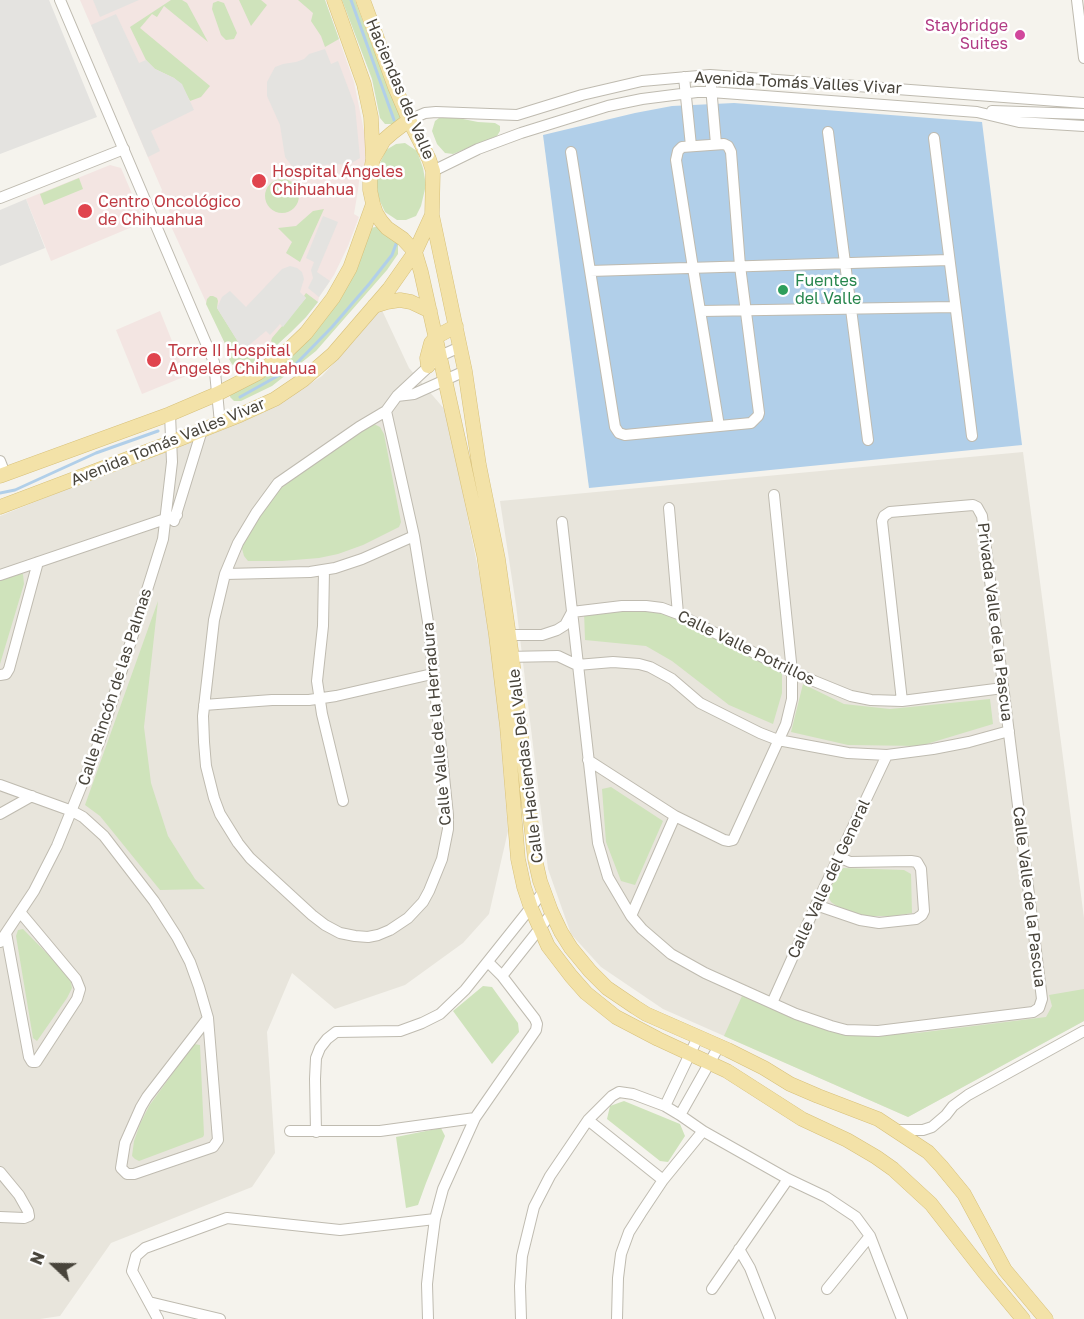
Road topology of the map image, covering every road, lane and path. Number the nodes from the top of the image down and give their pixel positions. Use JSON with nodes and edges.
{"nodes":[{"id":1,"x":60,"y":0,"type":"edge"},
{"id":2,"x":334,"y":0,"type":"edge"},
{"id":3,"x":363,"y":0,"type":"edge"},
{"id":4,"x":1077,"y":0,"type":"edge"},
{"id":5,"x":1084,"y":58,"type":"edge"},
{"id":6,"x":710,"y":75,"type":"junction"},
{"id":7,"x":684,"y":77,"type":"junction"},
{"id":8,"x":711,"y":92,"type":"junction"},
{"id":9,"x":686,"y":93,"type":"junction"},
{"id":10,"x":1084,"y":103,"type":"edge"},
{"id":11,"x":977,"y":112,"type":"junction"},
{"id":12,"x":1084,"y":114,"type":"edge"},
{"id":13,"x":517,"y":115,"type":"junction"},
{"id":14,"x":409,"y":120,"type":"junction"},
{"id":15,"x":1084,"y":126,"type":"edge"},
{"id":16,"x":828,"y":132,"type":"dead end"},
{"id":17,"x":521,"y":133,"type":"junction"},
{"id":18,"x":933,"y":138,"type":"dead end"},
{"id":19,"x":716,"y":144,"type":"junction"},
{"id":20,"x":691,"y":146,"type":"junction"},
{"id":21,"x":124,"y":149,"type":"junction"},
{"id":22,"x":571,"y":152,"type":"dead end"},
{"id":23,"x":373,"y":159,"type":"junction"},
{"id":24,"x":433,"y":171,"type":"junction"},
{"id":25,"x":369,"y":180,"type":"joint"},
{"id":26,"x":0,"y":198,"type":"edge"},
{"id":27,"x":373,"y":204,"type":"junction"},
{"id":28,"x":432,"y":215,"type":"junction"},
{"id":29,"x":415,"y":252,"type":"junction"},
{"id":30,"x":949,"y":260,"type":"junction"},
{"id":31,"x":845,"y":263,"type":"junction"},
{"id":32,"x":740,"y":266,"type":"junction"},
{"id":33,"x":693,"y":268,"type":"junction"},
{"id":34,"x":590,"y":271,"type":"junction"},
{"id":35,"x":374,"y":306,"type":"junction"},
{"id":36,"x":955,"y":307,"type":"junction"},
{"id":37,"x":851,"y":309,"type":"junction"},
{"id":38,"x":746,"y":310,"type":"junction"},
{"id":39,"x":430,"y":311,"type":"junction"},
{"id":40,"x":701,"y":311,"type":"junction"},
{"id":41,"x":456,"y":326,"type":"junction"},
{"id":42,"x":436,"y":337,"type":"junction"},
{"id":43,"x":460,"y":347,"type":"junction"},
{"id":44,"x":440,"y":356,"type":"junction"},
{"id":45,"x":428,"y":366,"type":"junction"},
{"id":46,"x":465,"y":371,"type":"junction"},
{"id":47,"x":440,"y":383,"type":"junction"},
{"id":48,"x":217,"y":394,"type":"junction"},
{"id":49,"x":397,"y":396,"type":"junction"},
{"id":50,"x":386,"y":411,"type":"junction"},
{"id":51,"x":170,"y":414,"type":"junction"},
{"id":52,"x":220,"y":423,"type":"junction"},
{"id":53,"x":720,"y":426,"type":"junction"},
{"id":54,"x":202,"y":430,"type":"junction"},
{"id":55,"x":972,"y":436,"type":"dead end"},
{"id":56,"x":868,"y":440,"type":"dead end"},
{"id":57,"x":172,"y":442,"type":"junction"},
{"id":58,"x":0,"y":461,"type":"edge"},
{"id":59,"x":171,"y":473,"type":"junction"},
{"id":60,"x":2,"y":475,"type":"edge"},
{"id":61,"x":188,"y":476,"type":"junction"},
{"id":62,"x":774,"y":495,"type":"dead end"},
{"id":63,"x":0,"y":507,"type":"edge"},
{"id":64,"x":669,"y":508,"type":"dead end"},
{"id":65,"x":171,"y":517,"type":"junction"},
{"id":66,"x":562,"y":522,"type":"dead end"},
{"id":67,"x":414,"y":536,"type":"junction"},
{"id":68,"x":38,"y":562,"type":"junction"},
{"id":69,"x":324,"y":570,"type":"junction"},
{"id":70,"x":225,"y":574,"type":"junction"},
{"id":71,"x":0,"y":575,"type":"edge"},
{"id":72,"x":572,"y":612,"type":"junction"},
{"id":73,"x":678,"y":614,"type":"junction"},
{"id":74,"x":503,"y":635,"type":"junction"},
{"id":75,"x":505,"y":657,"type":"junction"},
{"id":76,"x":577,"y":665,"type":"junction"},
{"id":77,"x":792,"y":672,"type":"junction"},
{"id":78,"x":432,"y":674,"type":"junction"},
{"id":79,"x":0,"y":675,"type":"edge"},
{"id":80,"x":1003,"y":688,"type":"junction"},
{"id":81,"x":319,"y":699,"type":"junction"},
{"id":82,"x":902,"y":701,"type":"junction"},
{"id":83,"x":204,"y":705,"type":"junction"},
{"id":84,"x":1009,"y":731,"type":"junction"},
{"id":85,"x":778,"y":740,"type":"junction"},
{"id":86,"x":886,"y":756,"type":"junction"},
{"id":87,"x":588,"y":760,"type":"junction"},
{"id":88,"x":0,"y":784,"type":"edge"},
{"id":89,"x":32,"y":796,"type":"junction"},
{"id":90,"x":343,"y":801,"type":"dead end"},
{"id":91,"x":72,"y":812,"type":"junction"},
{"id":92,"x":0,"y":814,"type":"edge"},
{"id":93,"x":675,"y":816,"type":"junction"},
{"id":94,"x":839,"y":857,"type":"junction"},
{"id":95,"x":544,"y":891,"type":"junction"},
{"id":96,"x":816,"y":905,"type":"junction"},
{"id":97,"x":531,"y":908,"type":"junction"},
{"id":98,"x":20,"y":912,"type":"junction"},
{"id":99,"x":552,"y":913,"type":"junction"},
{"id":100,"x":631,"y":916,"type":"junction"},
{"id":101,"x":540,"y":929,"type":"junction"},
{"id":102,"x":3,"y":938,"type":"edge"},
{"id":103,"x":488,"y":962,"type":"junction"},
{"id":104,"x":502,"y":976,"type":"junction"},
{"id":105,"x":772,"y":1003,"type":"junction"},
{"id":106,"x":208,"y":1018,"type":"junction"},
{"id":107,"x":1084,"y":1031,"type":"edge"},
{"id":108,"x":698,"y":1037,"type":"junction"},
{"id":109,"x":719,"y":1046,"type":"junction"},
{"id":110,"x":690,"y":1054,"type":"junction"},
{"id":111,"x":710,"y":1063,"type":"junction"},
{"id":112,"x":665,"y":1106,"type":"junction"},
{"id":113,"x":680,"y":1115,"type":"junction"},
{"id":114,"x":475,"y":1118,"type":"junction"},
{"id":115,"x":588,"y":1120,"type":"junction"},
{"id":116,"x":896,"y":1130,"type":"junction"},
{"id":117,"x":290,"y":1131,"type":"dead end"},
{"id":118,"x":703,"y":1131,"type":"junction"},
{"id":119,"x":316,"y":1132,"type":"junction"},
{"id":120,"x":0,"y":1172,"type":"edge"},
{"id":121,"x":788,"y":1179,"type":"junction"},
{"id":122,"x":663,"y":1180,"type":"junction"},
{"id":123,"x":0,"y":1218,"type":"edge"},
{"id":124,"x":435,"y":1219,"type":"junction"},
{"id":125,"x":870,"y":1236,"type":"junction"},
{"id":126,"x":739,"y":1249,"type":"junction"},
{"id":127,"x":712,"y":1289,"type":"dead end"},
{"id":128,"x":827,"y":1289,"type":"dead end"},
{"id":129,"x":149,"y":1302,"type":"junction"},
{"id":130,"x":158,"y":1319,"type":"edge"},
{"id":131,"x":220,"y":1319,"type":"edge"},
{"id":132,"x":428,"y":1319,"type":"edge"},
{"id":133,"x":521,"y":1319,"type":"edge"},
{"id":134,"x":617,"y":1319,"type":"edge"},
{"id":135,"x":770,"y":1319,"type":"edge"},
{"id":136,"x":902,"y":1319,"type":"edge"},
{"id":137,"x":1023,"y":1319,"type":"edge"},
{"id":138,"x":1046,"y":1319,"type":"edge"}],
"edges":[{"from":1,"to":21,"type":"street"},
{"from":2,"to":23,"type":"main road","name":"Haciendas del Valle"},
{"from":3,"to":14,"type":"main road","name":"Haciendas del Valle"},
{"from":4,"to":5,"type":"street"},
{"from":6,"to":7,"type":"street","name":"Avenida Tomás Valles Vivar"},
{"from":6,"to":8,"type":"street"},
{"from":6,"to":10,"type":"street","name":"Avenida Tomás Valles Vivar"},
{"from":7,"to":9,"type":"street"},
{"from":7,"to":13,"type":"street","name":"Avenida Tomás Valles Vivar"},
{"from":8,"to":9,"type":"street","name":"Avenida Tomás Valles Vivar"},
{"from":8,"to":11,"type":"street","name":"Avenida Tomás Valles Vivar"},
{"from":8,"to":19,"type":"street"},
{"from":9,"to":17,"type":"street","name":"Avenida Tomás Valles Vivar"},
{"from":9,"to":20,"type":"street"},
{"from":11,"to":12,"type":"street"},
{"from":11,"to":15,"type":"street","name":"Avenida Tomás Valles Vivar"},
{"from":13,"to":14,"type":"street","name":"Avenida Tomás Valles Vivar"},
{"from":13,"to":17,"type":"street"},
{"from":14,"to":23,"type":"main road"},
{"from":14,"to":24,"type":"main road","name":"Haciendas del Valle"},
{"from":16,"to":31,"type":"street"},
{"from":17,"to":24,"type":"street","name":"Avenida Tomás Valles Vivar"},
{"from":18,"to":30,"type":"street"},
{"from":19,"to":20,"type":"street"},
{"from":19,"to":32,"type":"street"},
{"from":20,"to":33,"type":"street"},
{"from":21,"to":26,"type":"street"},
{"from":21,"to":48,"type":"street"},
{"from":22,"to":34,"type":"street"},
{"from":23,"to":25,"type":"main road","name":"Haciendas del Valle"},
{"from":24,"to":28,"type":"main road","name":"Haciendas del Valle"},
{"from":25,"to":27,"type":"main road","name":"Avenida Tomás Valles Vivar"},
{"from":27,"to":29,"type":"main road"},
{"from":27,"to":48,"type":"main road","name":"Avenida Tomás Valles Vivar"},
{"from":28,"to":29,"type":"main road","name":"Avenida Tomás Valles Vivar"},
{"from":28,"to":41,"type":"main road","name":"Calle Haciendas Del Valle"},
{"from":29,"to":35,"type":"main road","name":"Avenida Tomás Valles Vivar"},
{"from":29,"to":39,"type":"main road","name":"Calle Haciendas Del Valle"},
{"from":30,"to":31,"type":"street"},
{"from":30,"to":36,"type":"street"},
{"from":31,"to":32,"type":"street"},
{"from":31,"to":37,"type":"street"},
{"from":32,"to":33,"type":"street"},
{"from":32,"to":38,"type":"street"},
{"from":33,"to":34,"type":"street"},
{"from":33,"to":40,"type":"street"},
{"from":34,"to":53,"type":"street"},
{"from":35,"to":39,"type":"main road"},
{"from":35,"to":52,"type":"main road","name":"Avenida Tomás Valles Vivar"},
{"from":36,"to":37,"type":"street"},
{"from":36,"to":55,"type":"street"},
{"from":37,"to":38,"type":"street"},
{"from":37,"to":56,"type":"street"},
{"from":38,"to":40,"type":"street"},
{"from":38,"to":53,"type":"street"},
{"from":39,"to":42,"type":"main road","name":"Calle Haciendas Del Valle"},
{"from":40,"to":53,"type":"street"},
{"from":41,"to":42,"type":"main road"},
{"from":41,"to":43,"type":"main road","name":"Calle Haciendas Del Valle"},
{"from":42,"to":44,"type":"main road","name":"Calle Haciendas Del Valle"},
{"from":42,"to":45,"type":"main road"},
{"from":43,"to":44,"type":"street","name":"Calle Valle de la Herradura"},
{"from":43,"to":46,"type":"main road","name":"Calle Haciendas Del Valle"},
{"from":44,"to":45,"type":"street","name":"Calle Valle de la Herradura"},
{"from":44,"to":47,"type":"main road","name":"Calle Haciendas Del Valle"},
{"from":45,"to":47,"type":"street"},
{"from":45,"to":49,"type":"street","name":"Calle Valle de la Herradura"},
{"from":46,"to":47,"type":"street"},
{"from":46,"to":74,"type":"main road","name":"Calle Haciendas Del Valle"},
{"from":47,"to":49,"type":"street"},
{"from":47,"to":74,"type":"main road","name":"Calle Haciendas Del Valle"},
{"from":48,"to":51,"type":"main road","name":"Avenida Tomás Valles Vivar"},
{"from":48,"to":52,"type":"street"},
{"from":49,"to":50,"type":"street","name":"Calle Valle de la Herradura"},
{"from":50,"to":67,"type":"street","name":"Calle Valle de la Herradura"},
{"from":50,"to":70,"type":"street","name":"Calle Valle de la Herradura"},
{"from":51,"to":57,"type":"street"},
{"from":51,"to":60,"type":"main road","name":"Avenida Tomás Valles Vivar"},
{"from":52,"to":54,"type":"main road","name":"Avenida Tomás Valles Vivar"},
{"from":54,"to":57,"type":"main road","name":"Avenida Tomás Valles Vivar"},
{"from":54,"to":61,"type":"street"},
{"from":57,"to":59,"type":"street"},
{"from":57,"to":63,"type":"main road","name":"Avenida Tomás Valles Vivar"},
{"from":58,"to":60,"type":"street"},
{"from":59,"to":61,"type":"street"},
{"from":59,"to":65,"type":"street"},
{"from":61,"to":65,"type":"street"},
{"from":62,"to":77,"type":"street"},
{"from":64,"to":73,"type":"street"},
{"from":65,"to":68,"type":"street"},
{"from":65,"to":91,"type":"street","name":"Calle Rincón de las Palmas"},
{"from":66,"to":72,"type":"street"},
{"from":67,"to":69,"type":"street"},
{"from":67,"to":78,"type":"street","name":"Calle Valle de la Herradura"},
{"from":68,"to":71,"type":"street"},
{"from":68,"to":79,"type":"street"},
{"from":69,"to":70,"type":"street"},
{"from":69,"to":81,"type":"street"},
{"from":70,"to":83,"type":"street","name":"Calle Valle de la Herradura"},
{"from":72,"to":73,"type":"street","name":"Calle Valle Potrillos"},
{"from":72,"to":74,"type":"street"},
{"from":72,"to":76,"type":"street"},
{"from":73,"to":77,"type":"street","name":"Calle Valle Potrillos"},
{"from":74,"to":75,"type":"main road","name":"Calle Haciendas Del Valle"},
{"from":75,"to":76,"type":"street"},
{"from":75,"to":95,"type":"main road","name":"Calle Haciendas Del Valle"},
{"from":75,"to":97,"type":"main road","name":"Calle Haciendas Del Valle"},
{"from":76,"to":85,"type":"street"},
{"from":76,"to":87,"type":"street","name":"Calle Valle de la Pascua"},
{"from":77,"to":82,"type":"street","name":"Calle Valle Potrillos"},
{"from":77,"to":85,"type":"street"},
{"from":78,"to":81,"type":"street"},
{"from":78,"to":83,"type":"street","name":"Calle Valle de la Herradura"},
{"from":80,"to":82,"type":"street","name":"Calle Valle Potrillos"},
{"from":80,"to":82,"type":"street","name":"Privada Valle de la Pascua"},
{"from":80,"to":84,"type":"street","name":"Privada Valle de la Pascua"},
{"from":81,"to":83,"type":"street"},
{"from":81,"to":90,"type":"street"},
{"from":84,"to":86,"type":"street"},
{"from":84,"to":105,"type":"street","name":"Calle Valle de la Pascua"},
{"from":85,"to":86,"type":"street"},
{"from":85,"to":93,"type":"street"},
{"from":86,"to":94,"type":"street","name":"Calle Valle del General"},
{"from":87,"to":93,"type":"street"},
{"from":87,"to":100,"type":"street","name":"Calle Valle de la Pascua"},
{"from":88,"to":89,"type":"street"},
{"from":89,"to":91,"type":"street"},
{"from":89,"to":92,"type":"street"},
{"from":91,"to":98,"type":"street","name":"Calle Rincón de las Palmas"},
{"from":91,"to":106,"type":"street"},
{"from":93,"to":100,"type":"street"},
{"from":94,"to":96,"type":"street","name":"Calle Valle del General"},
{"from":94,"to":96,"type":"street"},
{"from":95,"to":97,"type":"street"},
{"from":95,"to":99,"type":"main road","name":"Calle Haciendas Del Valle"},
{"from":96,"to":105,"type":"street","name":"Calle Valle del General"},
{"from":97,"to":101,"type":"main road","name":"Calle Haciendas Del Valle"},
{"from":97,"to":103,"type":"street"},
{"from":98,"to":102,"type":"street","name":"Calle Rincón de las Palmas"},
{"from":98,"to":102,"type":"street"},
{"from":99,"to":101,"type":"street"},
{"from":99,"to":108,"type":"main road","name":"Calle Haciendas Del Valle"},
{"from":100,"to":105,"type":"street","name":"Calle Valle de la Pascua"},
{"from":101,"to":104,"type":"street"},
{"from":101,"to":110,"type":"main road","name":"Calle Haciendas Del Valle"},
{"from":103,"to":104,"type":"street"},
{"from":103,"to":119,"type":"street"},
{"from":104,"to":114,"type":"street"},
{"from":106,"to":106,"type":"street"},
{"from":107,"to":116,"type":"street"},
{"from":108,"to":109,"type":"main road","name":"Calle Haciendas Del Valle"},
{"from":108,"to":110,"type":"street"},
{"from":109,"to":111,"type":"street"},
{"from":109,"to":116,"type":"main road","name":"Calle Haciendas Del Valle"},
{"from":110,"to":111,"type":"main road","name":"Calle Haciendas Del Valle"},
{"from":110,"to":112,"type":"street"},
{"from":111,"to":113,"type":"street"},
{"from":111,"to":137,"type":"main road","name":"Calle Haciendas Del Valle"},
{"from":112,"to":113,"type":"street"},
{"from":112,"to":115,"type":"street"},
{"from":113,"to":118,"type":"street"},
{"from":114,"to":119,"type":"street"},
{"from":114,"to":124,"type":"street"},
{"from":115,"to":122,"type":"street"},
{"from":115,"to":133,"type":"street"},
{"from":116,"to":138,"type":"main road","name":"Calle Haciendas Del Valle"},
{"from":117,"to":119,"type":"street"},
{"from":118,"to":121,"type":"street"},
{"from":118,"to":122,"type":"street"},
{"from":120,"to":123,"type":"street"},
{"from":121,"to":125,"type":"street"},
{"from":121,"to":126,"type":"street"},
{"from":122,"to":134,"type":"street"},
{"from":124,"to":129,"type":"street"},
{"from":124,"to":132,"type":"street"},
{"from":125,"to":128,"type":"street"},
{"from":125,"to":136,"type":"street"},
{"from":126,"to":127,"type":"street"},
{"from":126,"to":135,"type":"street"},
{"from":129,"to":130,"type":"street"},
{"from":129,"to":131,"type":"street"}]}
